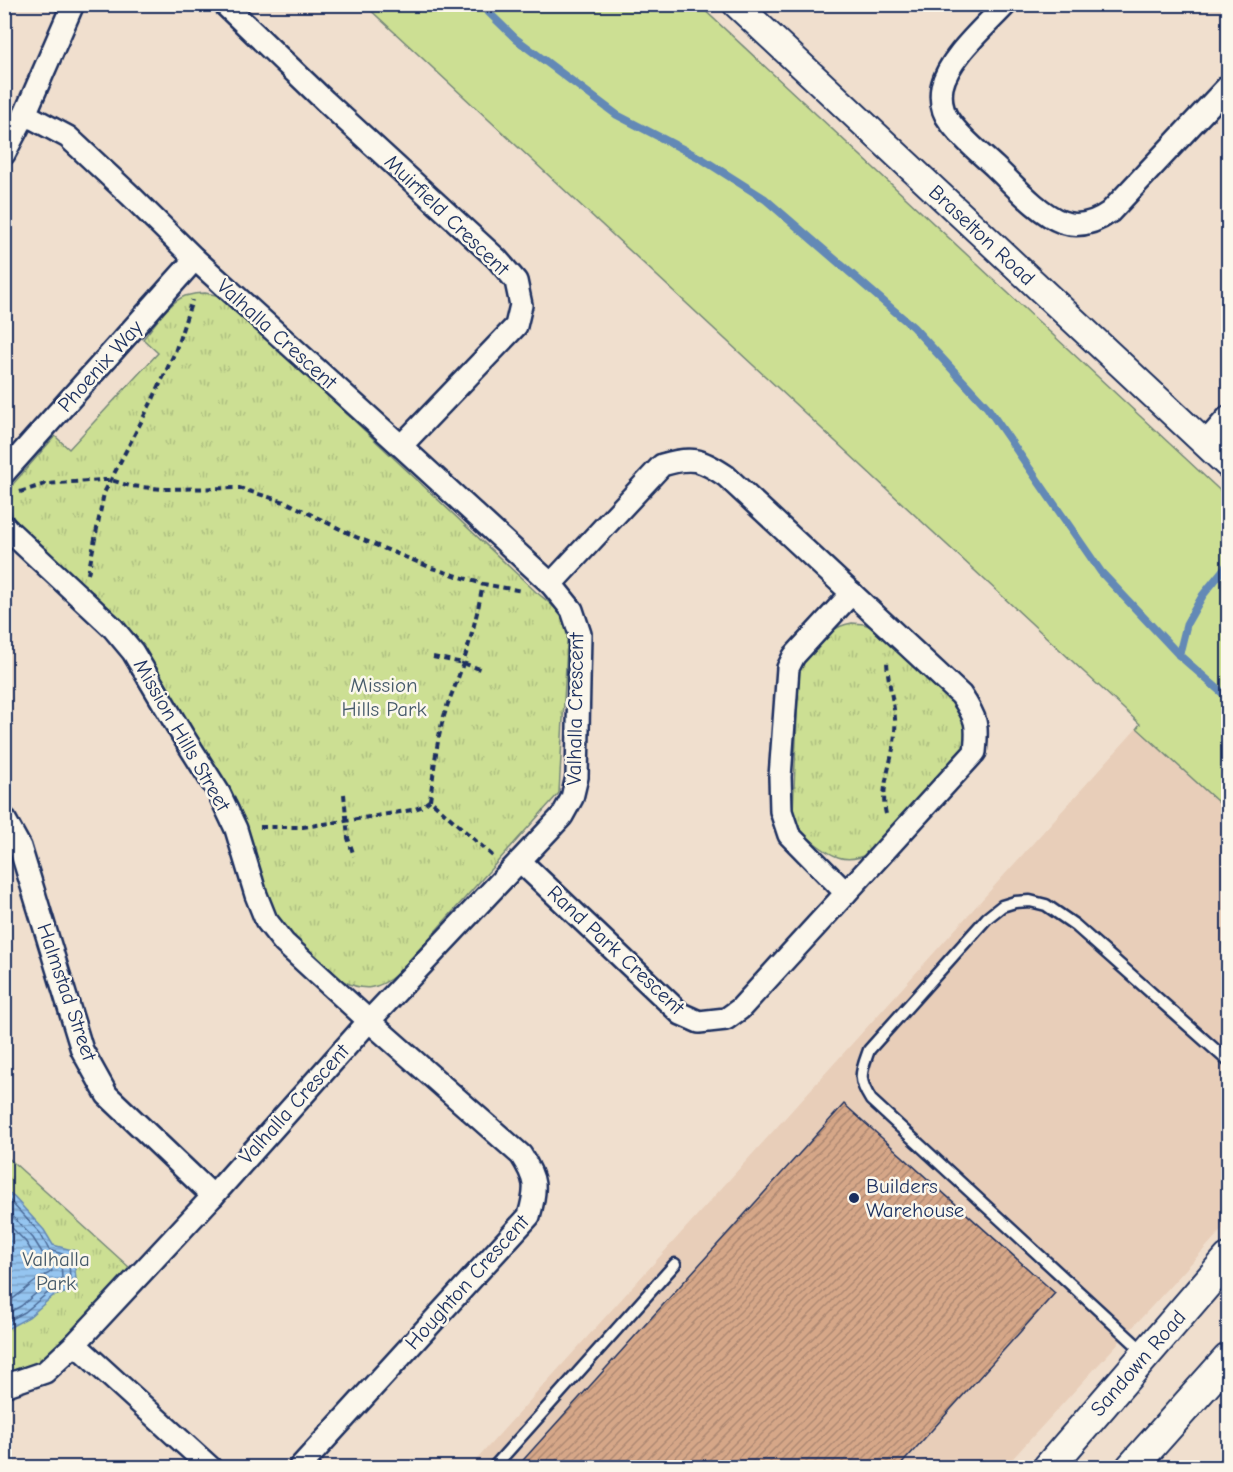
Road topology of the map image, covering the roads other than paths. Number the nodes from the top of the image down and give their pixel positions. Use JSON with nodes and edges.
{"nodes":[{"id":1,"x":73,"y":4,"type":"edge"},
{"id":2,"x":224,"y":4,"type":"edge"},
{"id":3,"x":736,"y":4,"type":"edge"},
{"id":4,"x":1006,"y":4,"type":"edge"},
{"id":5,"x":1228,"y":86,"type":"edge"},
{"id":6,"x":25,"y":114,"type":"junction"},
{"id":7,"x":4,"y":154,"type":"edge"},
{"id":8,"x":195,"y":259,"type":"junction"},
{"id":9,"x":1228,"y":417,"type":"edge"},
{"id":10,"x":1205,"y":442,"type":"junction"},
{"id":11,"x":401,"y":446,"type":"junction"},
{"id":12,"x":1228,"y":465,"type":"edge"},
{"id":13,"x":4,"y":473,"type":"edge"},
{"id":14,"x":4,"y":526,"type":"edge"},
{"id":15,"x":551,"y":584,"type":"junction"},
{"id":16,"x":852,"y":593,"type":"junction"},
{"id":17,"x":4,"y":818,"type":"edge"},
{"id":18,"x":515,"y":866,"type":"junction"},
{"id":19,"x":846,"y":893,"type":"junction"},
{"id":20,"x":369,"y":1021,"type":"junction"},
{"id":21,"x":1228,"y":1061,"type":"edge"},
{"id":22,"x":213,"y":1196,"type":"junction"},
{"id":23,"x":1228,"y":1259,"type":"edge"},
{"id":24,"x":675,"y":1264,"type":"dead end"},
{"id":25,"x":75,"y":1344,"type":"junction"},
{"id":26,"x":1147,"y":1355,"type":"junction"},
{"id":27,"x":1228,"y":1359,"type":"edge"},
{"id":28,"x":4,"y":1386,"type":"edge"},
{"id":29,"x":211,"y":1467,"type":"edge"},
{"id":30,"x":299,"y":1467,"type":"edge"},
{"id":31,"x":493,"y":1467,"type":"edge"},
{"id":32,"x":1048,"y":1467,"type":"edge"},
{"id":33,"x":1131,"y":1467,"type":"edge"}],
"edges":[{"from":1,"to":6,"type":"street"},
{"from":2,"to":11,"type":"street","name":"Muirfield Crescent"},
{"from":3,"to":10,"type":"street","name":"Braselton Road"},
{"from":4,"to":5,"type":"street"},
{"from":6,"to":7,"type":"street"},
{"from":6,"to":8,"type":"street","name":"Valhalla Crescent"},
{"from":8,"to":11,"type":"street","name":"Valhalla Crescent"},
{"from":8,"to":13,"type":"street","name":"Phoenix Way"},
{"from":9,"to":10,"type":"street"},
{"from":10,"to":12,"type":"street","name":"Braselton Road"},
{"from":11,"to":15,"type":"street","name":"Valhalla Crescent"},
{"from":14,"to":20,"type":"street","name":"Mission Hills Street"},
{"from":15,"to":16,"type":"street","name":"Rand Park Crescent"},
{"from":15,"to":18,"type":"street","name":"Valhalla Crescent"},
{"from":16,"to":19,"type":"street"},
{"from":16,"to":19,"type":"street","name":"Rand Park Crescent"},
{"from":17,"to":22,"type":"street","name":"Halmstad Street"},
{"from":18,"to":19,"type":"street","name":"Rand Park Crescent"},
{"from":18,"to":20,"type":"street","name":"Valhalla Crescent"},
{"from":20,"to":22,"type":"street","name":"Valhalla Crescent"},
{"from":20,"to":30,"type":"street","name":"Houghton Crescent"},
{"from":21,"to":26,"type":"lane"},
{"from":22,"to":25,"type":"street","name":"Valhalla Crescent"},
{"from":23,"to":26,"type":"main road","name":"Sandown Road"},
{"from":24,"to":31,"type":"lane"},
{"from":25,"to":28,"type":"street","name":"Valhalla Crescent"},
{"from":25,"to":29,"type":"street"},
{"from":26,"to":32,"type":"main road","name":"Sandown Road"},
{"from":27,"to":33,"type":"main road"}]}
